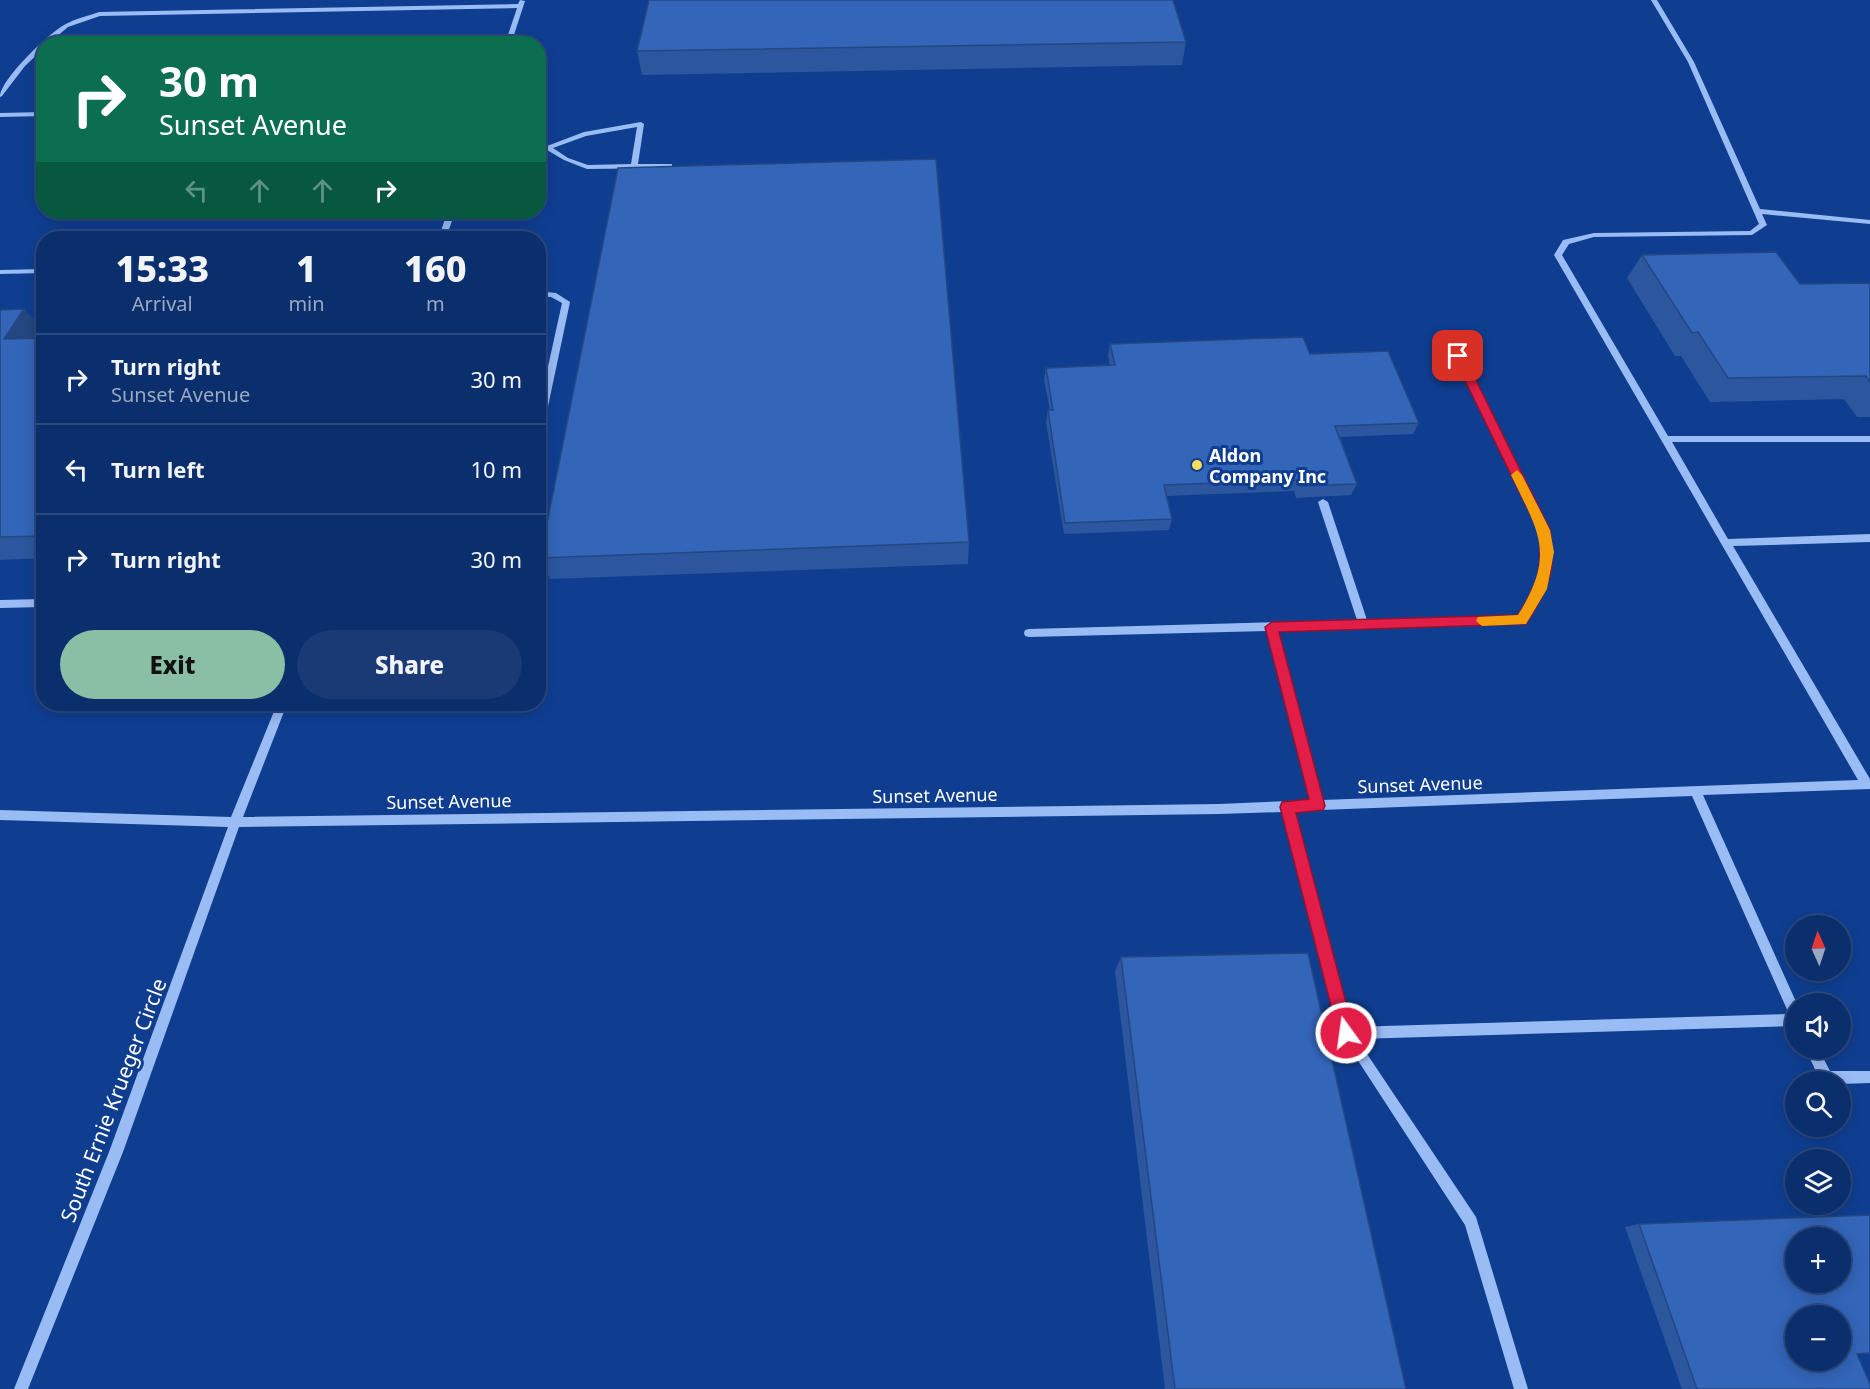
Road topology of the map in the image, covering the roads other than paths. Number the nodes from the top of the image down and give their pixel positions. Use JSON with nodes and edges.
{"nodes":[{"id":1,"x":1654,"y":0,"type":"edge"},
{"id":2,"x":522,"y":3,"type":"edge"},
{"id":3,"x":54,"y":36,"type":"edge"},
{"id":4,"x":511,"y":36,"type":"edge"},
{"id":5,"x":36,"y":53,"type":"edge"},
{"id":6,"x":0,"y":95,"type":"edge"},
{"id":7,"x":36,"y":114,"type":"edge"},
{"id":8,"x":0,"y":115,"type":"edge"},
{"id":9,"x":549,"y":148,"type":"joint"},
{"id":10,"x":680,"y":166,"type":"edge"},
{"id":11,"x":633,"y":167,"type":"junction"},
{"id":12,"x":1757,"y":211,"type":"junction"},
{"id":13,"x":1870,"y":222,"type":"edge"},
{"id":14,"x":36,"y":271,"type":"edge"},
{"id":15,"x":0,"y":272,"type":"edge"},
{"id":16,"x":546,"y":294,"type":"edge"},
{"id":17,"x":1458,"y":356,"type":"dead end"},
{"id":18,"x":546,"y":400,"type":"edge"},
{"id":19,"x":1666,"y":439,"type":"junction"},
{"id":20,"x":1870,"y":439,"type":"edge"},
{"id":21,"x":1323,"y":502,"type":"dead end"},
{"id":22,"x":1870,"y":538,"type":"edge"},
{"id":23,"x":1726,"y":543,"type":"junction"},
{"id":24,"x":36,"y":603,"type":"edge"},
{"id":25,"x":0,"y":604,"type":"edge"},
{"id":26,"x":1364,"y":625,"type":"junction"},
{"id":27,"x":1272,"y":627,"type":"junction"},
{"id":28,"x":1029,"y":633,"type":"dead end"},
{"id":29,"x":279,"y":711,"type":"edge"},
{"id":30,"x":1868,"y":784,"type":"edge"},
{"id":31,"x":1695,"y":791,"type":"junction"},
{"id":32,"x":1318,"y":806,"type":"junction"},
{"id":33,"x":1287,"y":807,"type":"junction"},
{"id":34,"x":0,"y":815,"type":"edge"},
{"id":35,"x":235,"y":822,"type":"junction"},
{"id":36,"x":1785,"y":993,"type":"edge"},
{"id":37,"x":1785,"y":1018,"type":"edge"},
{"id":38,"x":1346,"y":1033,"type":"junction"},
{"id":39,"x":1816,"y":1059,"type":"edge"},
{"id":40,"x":1870,"y":1077,"type":"edge"},
{"id":41,"x":21,"y":1389,"type":"edge"},
{"id":42,"x":1521,"y":1389,"type":"edge"}],
"edges":[{"from":1,"to":12,"type":"street"},
{"from":2,"to":3,"type":"street"},
{"from":2,"to":4,"type":"street"},
{"from":5,"to":6,"type":"street"},
{"from":7,"to":8,"type":"street"},
{"from":9,"to":11,"type":"street"},
{"from":9,"to":11,"type":"street"},
{"from":10,"to":11,"type":"street"},
{"from":12,"to":13,"type":"street"},
{"from":12,"to":19,"type":"street"},
{"from":14,"to":15,"type":"street"},
{"from":16,"to":18,"type":"street"},
{"from":17,"to":26,"type":"street"},
{"from":19,"to":20,"type":"street"},
{"from":19,"to":23,"type":"street"},
{"from":21,"to":26,"type":"street"},
{"from":22,"to":23,"type":"street"},
{"from":23,"to":30,"type":"street"},
{"from":24,"to":25,"type":"street"},
{"from":26,"to":27,"type":"street"},
{"from":27,"to":28,"type":"street"},
{"from":27,"to":32,"type":"street"},
{"from":29,"to":35,"type":"street","name":"South Ernie Krueger Circle"},
{"from":30,"to":31,"type":"street","name":"Sunset Avenue"},
{"from":31,"to":32,"type":"street","name":"Sunset Avenue"},
{"from":31,"to":36,"type":"street"},
{"from":32,"to":33,"type":"street","name":"Sunset Avenue"},
{"from":33,"to":35,"type":"street","name":"Sunset Avenue"},
{"from":33,"to":38,"type":"street"},
{"from":34,"to":35,"type":"street","name":"Sunset Avenue"},
{"from":35,"to":41,"type":"street","name":"South Ernie Krueger Circle"},
{"from":37,"to":38,"type":"street"},
{"from":38,"to":42,"type":"street"},
{"from":39,"to":40,"type":"street"}]}
